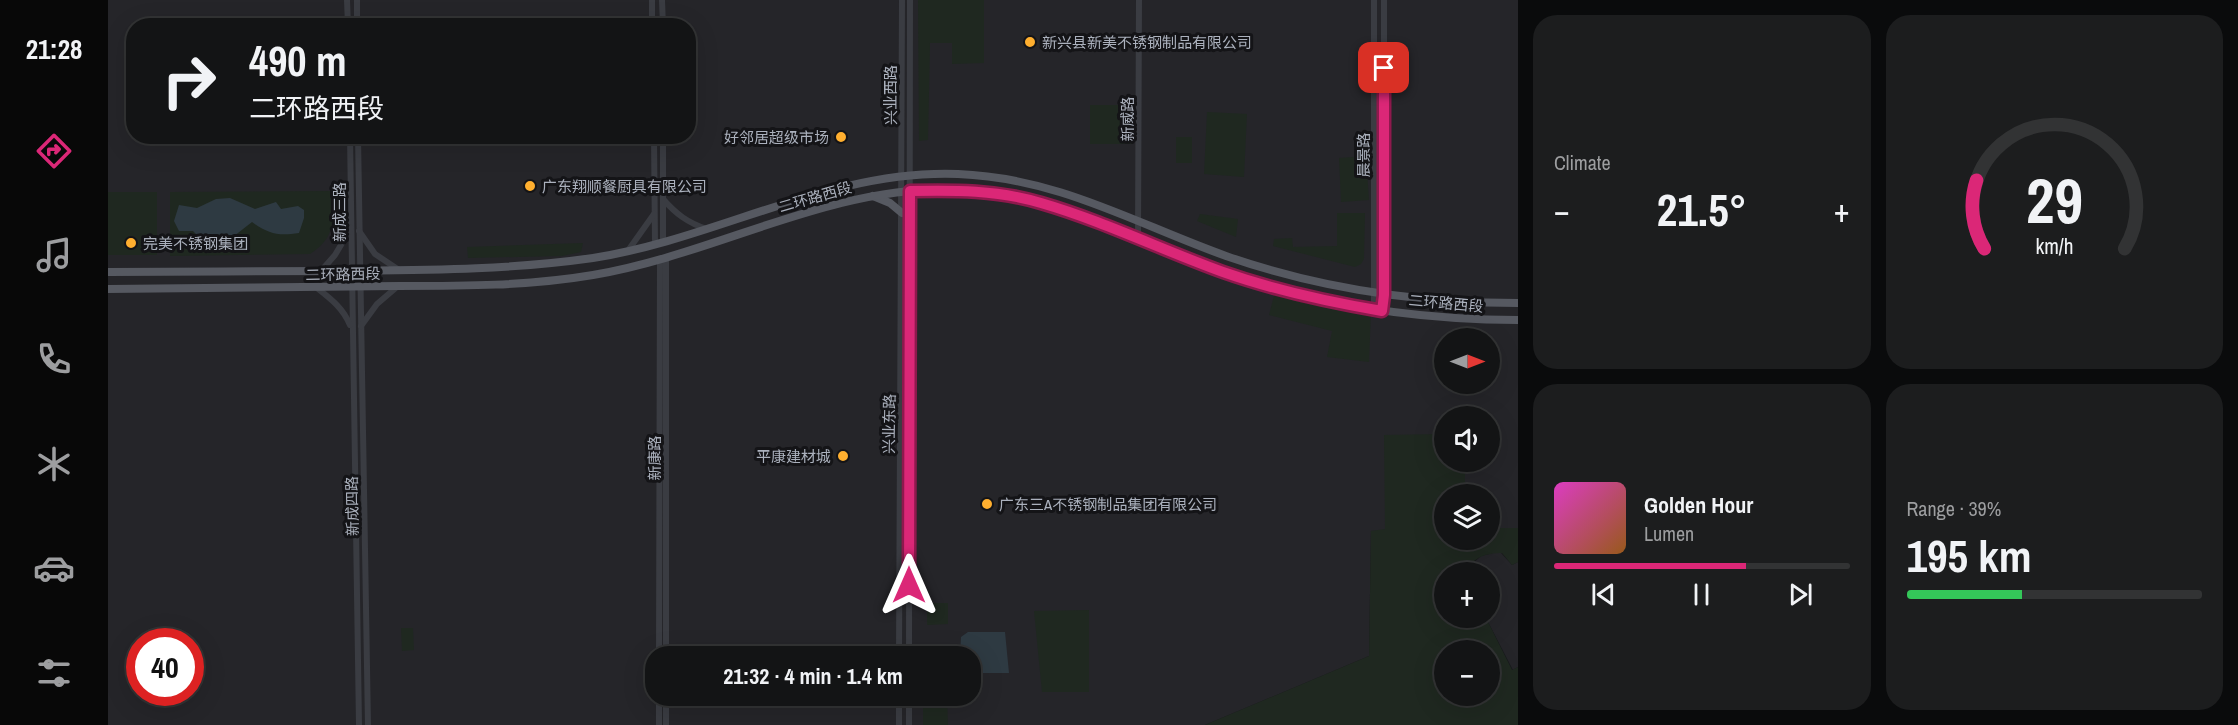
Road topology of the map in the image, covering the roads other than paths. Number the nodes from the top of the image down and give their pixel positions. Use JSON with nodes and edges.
{"nodes":[{"id":1,"x":347,"y":0,"type":"edge"},
{"id":2,"x":357,"y":0,"type":"edge"},
{"id":3,"x":652,"y":0,"type":"edge"},
{"id":4,"x":662,"y":0,"type":"edge"},
{"id":5,"x":902,"y":0,"type":"edge"},
{"id":6,"x":910,"y":0,"type":"edge"},
{"id":7,"x":1139,"y":0,"type":"edge"},
{"id":8,"x":1374,"y":0,"type":"edge"},
{"id":9,"x":1384,"y":0,"type":"edge"},
{"id":10,"x":348,"y":18,"type":"edge"},
{"id":11,"x":357,"y":18,"type":"edge"},
{"id":12,"x":652,"y":18,"type":"edge"},
{"id":13,"x":663,"y":18,"type":"edge"},
{"id":14,"x":350,"y":144,"type":"edge"},
{"id":15,"x":358,"y":144,"type":"edge"},
{"id":16,"x":654,"y":144,"type":"edge"},
{"id":17,"x":663,"y":144,"type":"edge"},
{"id":18,"x":906,"y":175,"type":"junction"},
{"id":19,"x":906,"y":191,"type":"junction"},
{"id":20,"x":872,"y":196,"type":"junction"},
{"id":21,"x":663,"y":199,"type":"junction"},
{"id":22,"x":654,"y":213,"type":"junction"},
{"id":23,"x":902,"y":213,"type":"junction"},
{"id":24,"x":1138,"y":220,"type":"junction"},
{"id":25,"x":351,"y":228,"type":"junction"},
{"id":26,"x":359,"y":230,"type":"junction"},
{"id":27,"x":707,"y":230,"type":"junction"},
{"id":28,"x":1138,"y":237,"type":"junction"},
{"id":29,"x":659,"y":243,"type":"junction"},
{"id":30,"x":627,"y":252,"type":"junction"},
{"id":31,"x":663,"y":259,"type":"junction"},
{"id":32,"x":399,"y":270,"type":"junction"},
{"id":33,"x":321,"y":271,"type":"junction"},
{"id":34,"x":355,"y":271,"type":"junction"},
{"id":35,"x":108,"y":272,"type":"edge"},
{"id":36,"x":398,"y":286,"type":"junction"},
{"id":37,"x":356,"y":287,"type":"junction"},
{"id":38,"x":317,"y":288,"type":"junction"},
{"id":39,"x":108,"y":289,"type":"edge"},
{"id":40,"x":1375,"y":293,"type":"junction"},
{"id":41,"x":1384,"y":295,"type":"junction"},
{"id":42,"x":1518,"y":303,"type":"edge"},
{"id":43,"x":1378,"y":310,"type":"junction"},
{"id":44,"x":1518,"y":320,"type":"edge"},
{"id":45,"x":360,"y":327,"type":"junction"},
{"id":46,"x":351,"y":328,"type":"junction"},
{"id":47,"x":659,"y":646,"type":"edge"},
{"id":48,"x":666,"y":646,"type":"edge"},
{"id":49,"x":900,"y":646,"type":"edge"},
{"id":50,"x":909,"y":646,"type":"edge"},
{"id":51,"x":659,"y":706,"type":"edge"},
{"id":52,"x":666,"y":706,"type":"edge"},
{"id":53,"x":899,"y":706,"type":"edge"},
{"id":54,"x":909,"y":706,"type":"edge"},
{"id":55,"x":359,"y":725,"type":"edge"},
{"id":56,"x":368,"y":725,"type":"edge"},
{"id":57,"x":659,"y":725,"type":"edge"},
{"id":58,"x":666,"y":725,"type":"edge"},
{"id":59,"x":899,"y":725,"type":"edge"},
{"id":60,"x":909,"y":725,"type":"edge"}],
"edges":[{"from":1,"to":10,"type":"street"},
{"from":2,"to":11,"type":"street"},
{"from":3,"to":12,"type":"street"},
{"from":4,"to":13,"type":"street"},
{"from":5,"to":18,"type":"street","name":"兴业西路"},
{"from":6,"to":18,"type":"street","name":"兴业西路"},
{"from":7,"to":24,"type":"street","name":"新威路"},
{"from":8,"to":40,"type":"street","name":"晨景路"},
{"from":9,"to":41,"type":"street","name":"晨景路"},
{"from":14,"to":25,"type":"street","name":"新成三路"},
{"from":15,"to":26,"type":"street","name":"新成三路"},
{"from":16,"to":22,"type":"street"},
{"from":17,"to":21,"type":"street"},
{"from":18,"to":19,"type":"street","name":"兴业西路"},
{"from":18,"to":24,"type":"main road","name":"二环路西段"},
{"from":18,"to":27,"type":"main road","name":"二环路西段"},
{"from":19,"to":20,"type":"main road","name":"二环路西段"},
{"from":19,"to":23,"type":"street","name":"兴业东路"},
{"from":19,"to":28,"type":"main road","name":"二环路西段"},
{"from":19,"to":50,"type":"street","name":"兴业东路"},
{"from":20,"to":23,"type":"main road"},
{"from":20,"to":31,"type":"main road","name":"二环路西段"},
{"from":21,"to":27,"type":"street"},
{"from":21,"to":29,"type":"street"},
{"from":22,"to":29,"type":"street"},
{"from":22,"to":30,"type":"street"},
{"from":23,"to":49,"type":"street","name":"兴业东路"},
{"from":24,"to":28,"type":"street","name":"新威路"},
{"from":24,"to":40,"type":"main road","name":"二环路西段"},
{"from":25,"to":33,"type":"street"},
{"from":25,"to":34,"type":"street","name":"新成三路"},
{"from":26,"to":32,"type":"street"},
{"from":26,"to":34,"type":"street","name":"新成三路"},
{"from":27,"to":29,"type":"main road","name":"二环路西段"},
{"from":28,"to":43,"type":"main road","name":"二环路西段"},
{"from":29,"to":30,"type":"main road","name":"二环路西段"},
{"from":30,"to":32,"type":"main road","name":"二环路西段"},
{"from":31,"to":36,"type":"main road","name":"二环路西段"},
{"from":31,"to":47,"type":"street","name":"新康路"},
{"from":31,"to":48,"type":"street","name":"新康路"},
{"from":32,"to":34,"type":"main road","name":"二环路西段"},
{"from":33,"to":34,"type":"main road","name":"二环路西段"},
{"from":33,"to":35,"type":"main road","name":"二环路西段"},
{"from":34,"to":37,"type":"street","name":"新成三路"},
{"from":36,"to":37,"type":"main road","name":"二环路西段"},
{"from":36,"to":45,"type":"street"},
{"from":37,"to":38,"type":"main road","name":"二环路西段"},
{"from":37,"to":45,"type":"street","name":"新成四路"},
{"from":37,"to":46,"type":"street","name":"新成四路"},
{"from":38,"to":39,"type":"main road","name":"二环路西段"},
{"from":38,"to":46,"type":"street"},
{"from":40,"to":41,"type":"main road","name":"二环路西段"},
{"from":40,"to":43,"type":"street","name":"晨景路"},
{"from":41,"to":42,"type":"main road","name":"二环路西段"},
{"from":41,"to":43,"type":"street","name":"晨景路"},
{"from":43,"to":44,"type":"main road","name":"二环路西段"},
{"from":45,"to":56,"type":"street","name":"新成四路"},
{"from":46,"to":55,"type":"street","name":"新成四路"},
{"from":51,"to":57,"type":"street"},
{"from":52,"to":58,"type":"street"},
{"from":53,"to":59,"type":"street"},
{"from":54,"to":60,"type":"street"}]}
